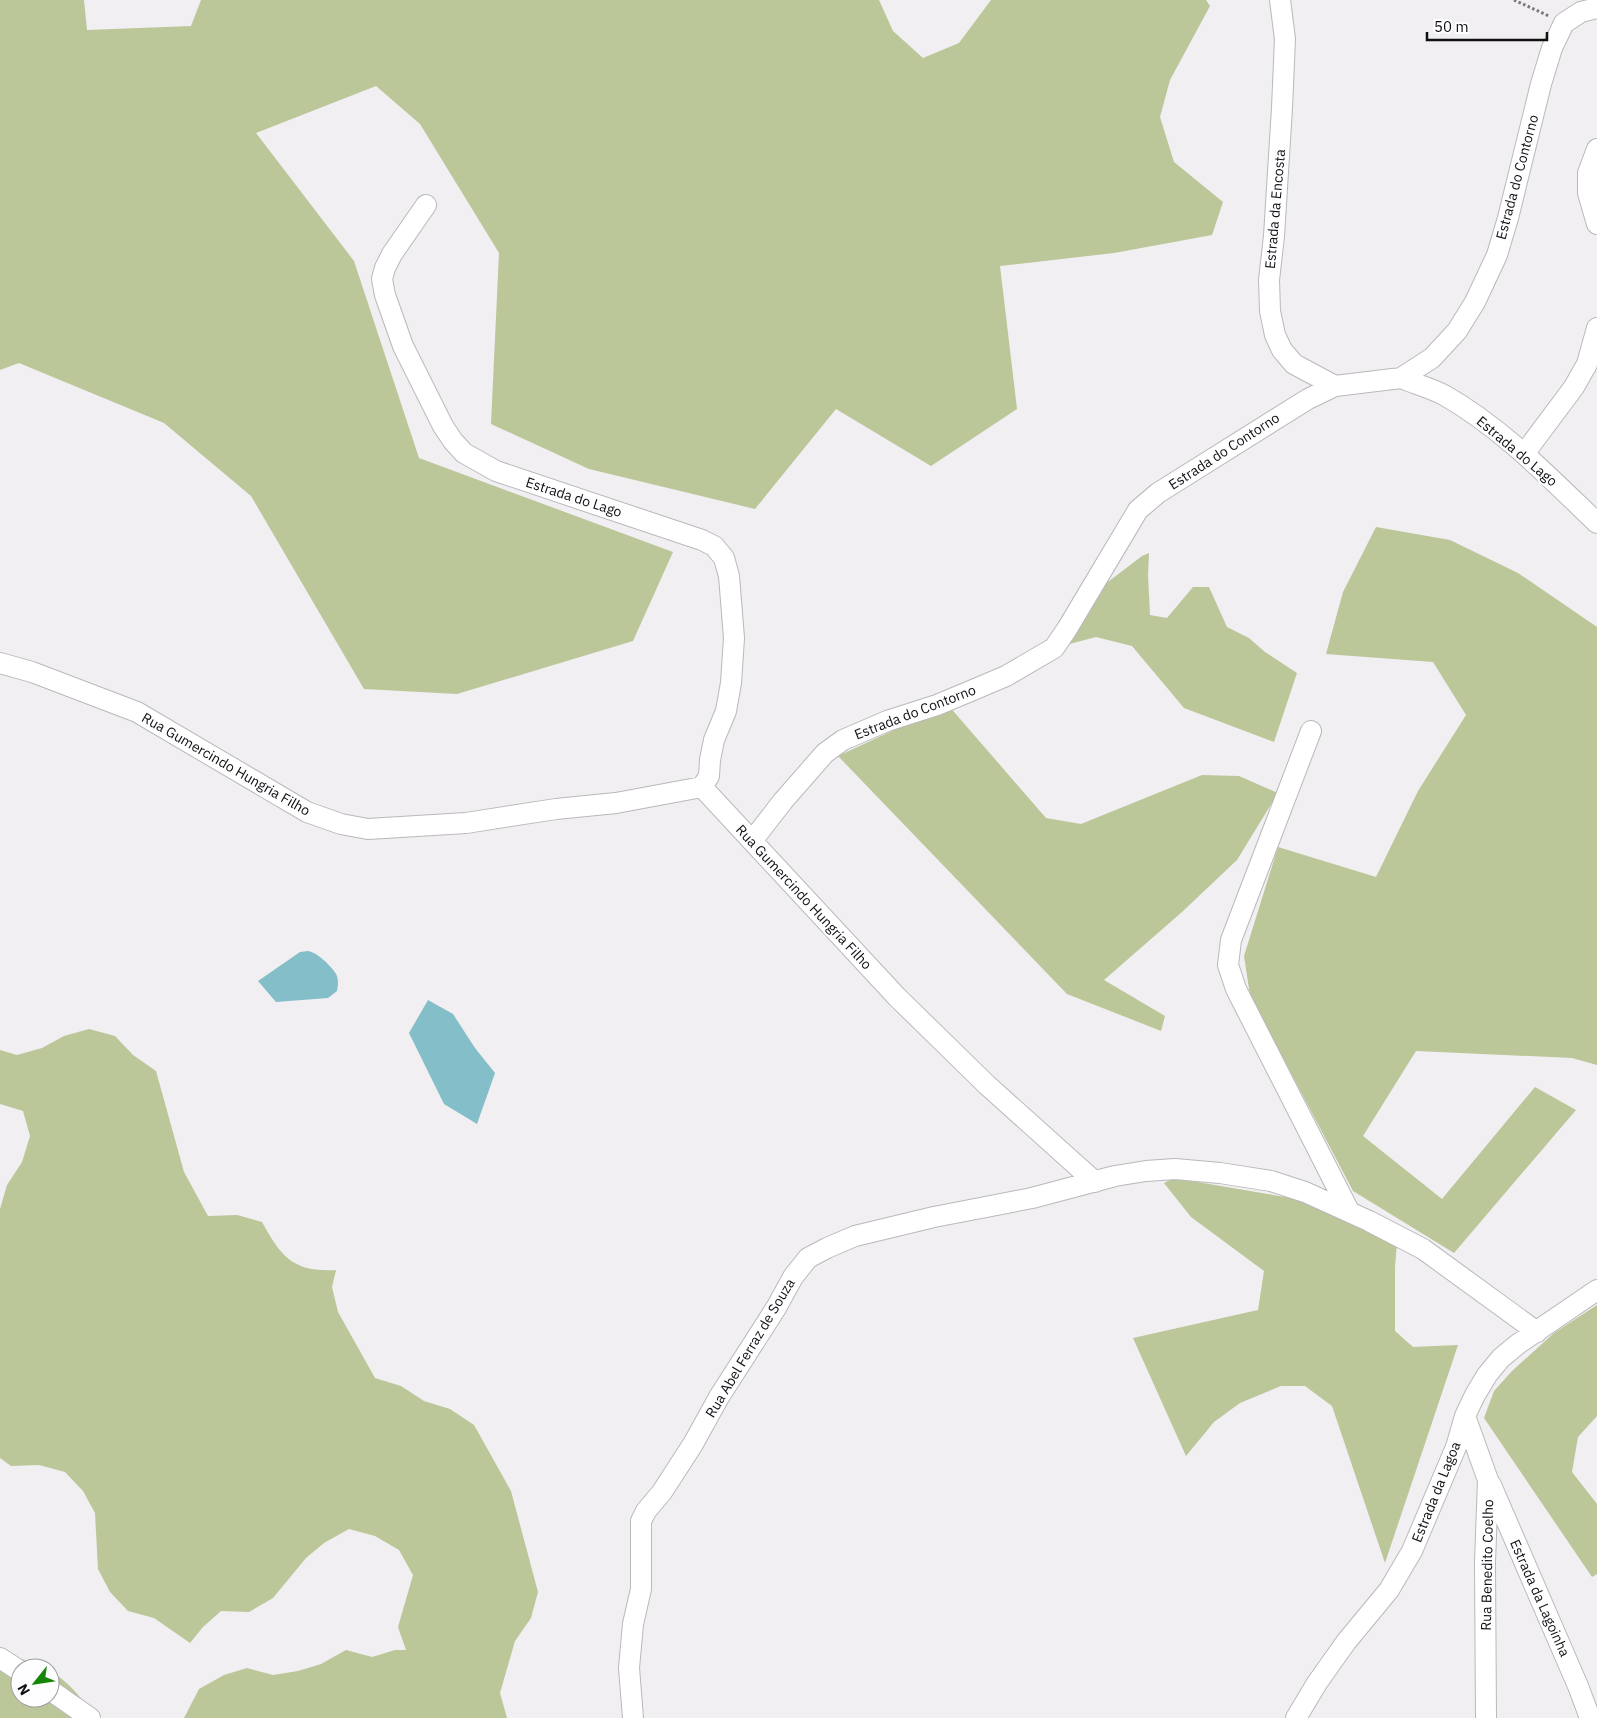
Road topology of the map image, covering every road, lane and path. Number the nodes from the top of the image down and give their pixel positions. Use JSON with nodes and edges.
{"nodes":[{"id":1,"x":1280,"y":0,"type":"edge"},
{"id":2,"x":1514,"y":0,"type":"edge"},
{"id":3,"x":1597,"y":8,"type":"edge"},
{"id":4,"x":1564,"y":23,"type":"junction"},
{"id":5,"x":1597,"y":149,"type":"edge"},
{"id":6,"x":426,"y":205,"type":"dead end"},
{"id":7,"x":1597,"y":224,"type":"edge"},
{"id":8,"x":1597,"y":328,"type":"edge"},
{"id":9,"x":1401,"y":378,"type":"junction"},
{"id":10,"x":1335,"y":386,"type":"junction"},
{"id":11,"x":1524,"y":454,"type":"junction"},
{"id":12,"x":1597,"y":523,"type":"edge"},
{"id":13,"x":0,"y":663,"type":"edge"},
{"id":14,"x":1311,"y":731,"type":"dead end"},
{"id":15,"x":702,"y":787,"type":"junction"},
{"id":16,"x":752,"y":841,"type":"junction"},
{"id":17,"x":1095,"y":1182,"type":"junction"},
{"id":18,"x":1349,"y":1211,"type":"junction"},
{"id":19,"x":1597,"y":1290,"type":"edge"},
{"id":20,"x":1537,"y":1332,"type":"junction"},
{"id":21,"x":1466,"y":1416,"type":"junction"},
{"id":22,"x":1488,"y":1480,"type":"junction"},
{"id":23,"x":60,"y":1697,"type":"edge"},
{"id":24,"x":90,"y":1718,"type":"edge"},
{"id":25,"x":633,"y":1718,"type":"edge"},
{"id":26,"x":1296,"y":1718,"type":"edge"},
{"id":27,"x":1486,"y":1718,"type":"edge"},
{"id":28,"x":1590,"y":1718,"type":"edge"}],
"edges":[{"from":1,"to":10,"type":"street","name":"Estrada da Encosta"},
{"from":2,"to":4,"type":"path"},
{"from":3,"to":4,"type":"street"},
{"from":4,"to":9,"type":"street","name":"Estrada do Contorno"},
{"from":5,"to":7,"type":"street"},
{"from":6,"to":15,"type":"street","name":"Estrada do Lago"},
{"from":8,"to":11,"type":"street"},
{"from":9,"to":10,"type":"street","name":"Estrada do Contorno"},
{"from":9,"to":11,"type":"street","name":"Estrada do Lago"},
{"from":10,"to":16,"type":"street","name":"Estrada do Contorno"},
{"from":11,"to":12,"type":"street","name":"Estrada do Lago"},
{"from":13,"to":15,"type":"street","name":"Rua Gumercindo Hungria Filho"},
{"from":14,"to":18,"type":"street"},
{"from":15,"to":16,"type":"street","name":"Rua Gumercindo Hungria Filho"},
{"from":16,"to":17,"type":"street","name":"Rua Gumercindo Hungria Filho"},
{"from":17,"to":18,"type":"street"},
{"from":17,"to":25,"type":"street","name":"Rua Abel Ferraz de Souza"},
{"from":18,"to":20,"type":"street"},
{"from":19,"to":20,"type":"street","name":"Estrada da Lagoa"},
{"from":20,"to":21,"type":"street","name":"Estrada da Lagoa"},
{"from":21,"to":22,"type":"street","name":"Rua Benedito Coelho"},
{"from":21,"to":26,"type":"street","name":"Estrada da Lagoa"},
{"from":22,"to":27,"type":"street","name":"Rua Benedito Coelho"},
{"from":22,"to":28,"type":"street","name":"Estrada da Lagoinha"},
{"from":23,"to":24,"type":"street"}]}
